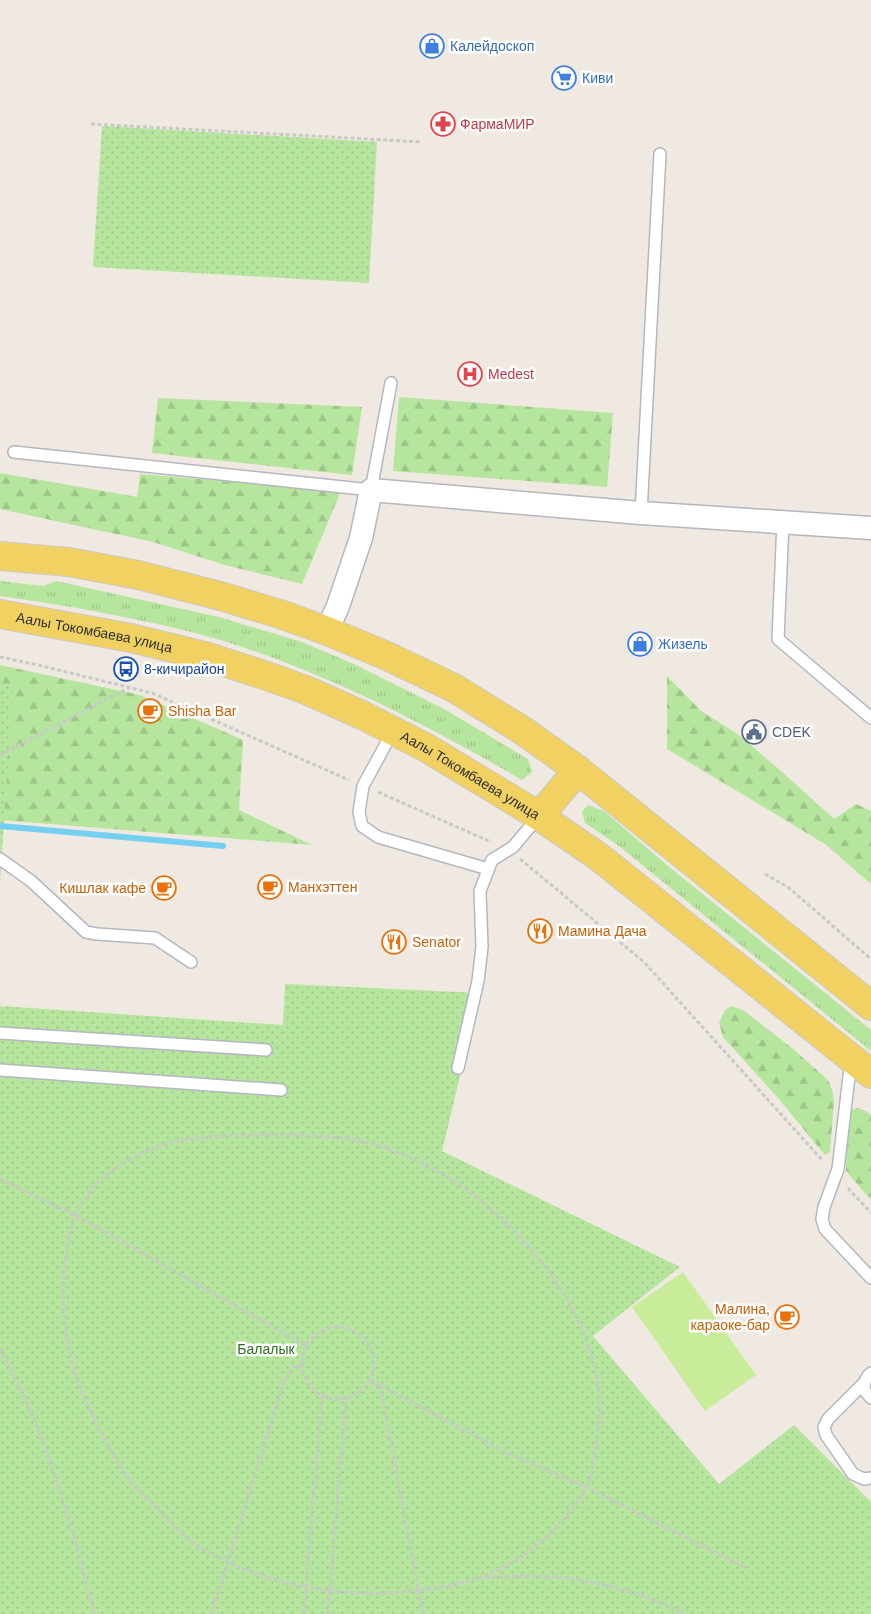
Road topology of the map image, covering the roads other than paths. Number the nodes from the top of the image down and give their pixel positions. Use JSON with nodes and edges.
{"nodes":[{"id":1,"x":660,"y":154,"type":"dead end"},
{"id":2,"x":391,"y":383,"type":"dead end"},
{"id":3,"x":14,"y":452,"type":"dead end"},
{"id":4,"x":371,"y":490,"type":"junction"},
{"id":5,"x":641,"y":513,"type":"junction"},
{"id":6,"x":783,"y":522,"type":"junction"},
{"id":7,"x":871,"y":528,"type":"edge"},
{"id":8,"x":0,"y":556,"type":"edge"},
{"id":9,"x":0,"y":614,"type":"edge"},
{"id":10,"x":327,"y":631,"type":"junction"},
{"id":11,"x":871,"y":718,"type":"edge"},
{"id":12,"x":393,"y":731,"type":"junction"},
{"id":13,"x":578,"y":770,"type":"junction"},
{"id":14,"x":539,"y":816,"type":"junction"},
{"id":15,"x":0,"y":859,"type":"edge"},
{"id":16,"x":488,"y":869,"type":"junction"},
{"id":17,"x":191,"y":962,"type":"dead end"},
{"id":18,"x":871,"y":1006,"type":"edge"},
{"id":19,"x":0,"y":1033,"type":"edge"},
{"id":20,"x":266,"y":1050,"type":"dead end"},
{"id":21,"x":861,"y":1066,"type":"edge"},
{"id":22,"x":458,"y":1068,"type":"dead end"},
{"id":23,"x":0,"y":1070,"type":"edge"},
{"id":24,"x":281,"y":1090,"type":"dead end"},
{"id":25,"x":871,"y":1278,"type":"edge"},
{"id":26,"x":871,"y":1373,"type":"edge"},
{"id":27,"x":864,"y":1383,"type":"junction"},
{"id":28,"x":871,"y":1398,"type":"edge"},
{"id":29,"x":871,"y":1478,"type":"edge"}],
"edges":[{"from":1,"to":5,"type":"lane"},
{"from":2,"to":4,"type":"lane"},
{"from":3,"to":4,"type":"lane"},
{"from":4,"to":5,"type":"street"},
{"from":4,"to":10,"type":"street"},
{"from":5,"to":6,"type":"street"},
{"from":6,"to":7,"type":"street"},
{"from":6,"to":11,"type":"lane"},
{"from":8,"to":10,"type":"main road"},
{"from":9,"to":12,"type":"main road","name":"Аалы Токомбаева улица"},
{"from":10,"to":13,"type":"main road"},
{"from":12,"to":14,"type":"main road","name":"Аалы Токомбаева улица"},
{"from":12,"to":16,"type":"lane"},
{"from":13,"to":14,"type":"main road"},
{"from":13,"to":18,"type":"main road"},
{"from":14,"to":16,"type":"lane"},
{"from":14,"to":21,"type":"main road","name":"Аалы Токомбаева улица"},
{"from":15,"to":17,"type":"lane"},
{"from":16,"to":22,"type":"lane"},
{"from":19,"to":20,"type":"lane"},
{"from":21,"to":25,"type":"lane"},
{"from":23,"to":24,"type":"lane"},
{"from":26,"to":27,"type":"lane"},
{"from":27,"to":28,"type":"lane"},
{"from":27,"to":29,"type":"lane"}]}
